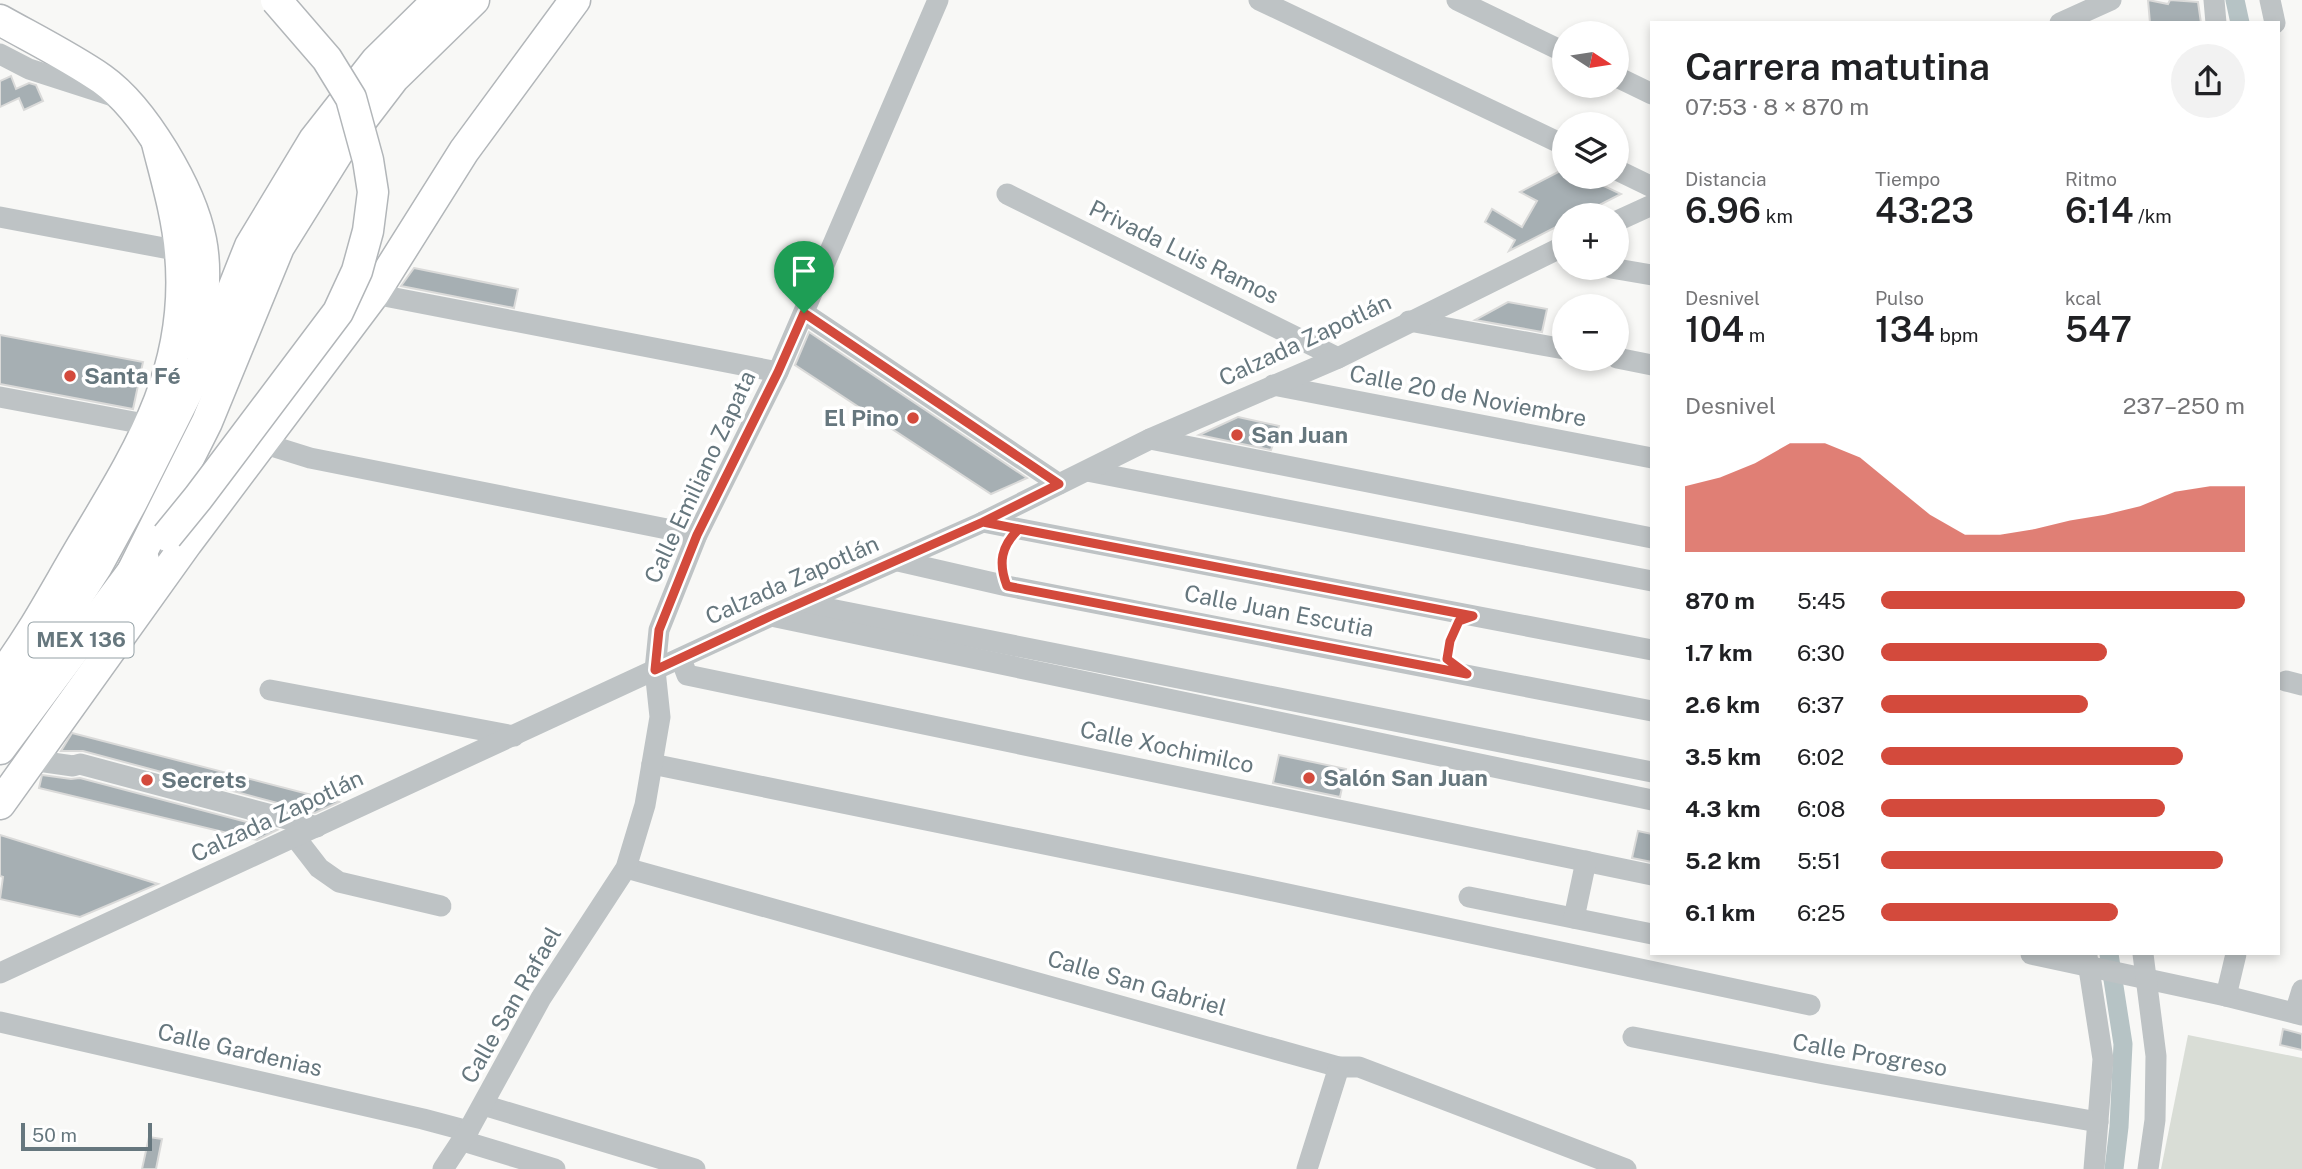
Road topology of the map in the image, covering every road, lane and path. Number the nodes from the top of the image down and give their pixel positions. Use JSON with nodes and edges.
{"nodes":[{"id":1,"x":276,"y":0,"type":"edge"},
{"id":2,"x":438,"y":0,"type":"edge"},
{"id":3,"x":474,"y":0,"type":"edge"},
{"id":4,"x":575,"y":0,"type":"edge"},
{"id":5,"x":938,"y":0,"type":"edge"},
{"id":6,"x":1259,"y":0,"type":"edge"},
{"id":7,"x":1457,"y":0,"type":"edge"},
{"id":8,"x":2111,"y":0,"type":"edge"},
{"id":9,"x":2214,"y":0,"type":"edge"},
{"id":10,"x":2270,"y":0,"type":"edge"},
{"id":11,"x":0,"y":20,"type":"edge"},
{"id":12,"x":2064,"y":21,"type":"edge"},
{"id":13,"x":2216,"y":21,"type":"edge"},
{"id":14,"x":2275,"y":21,"type":"edge"},
{"id":15,"x":1552,"y":46,"type":"edge"},
{"id":16,"x":0,"y":54,"type":"edge"},
{"id":17,"x":1629,"y":83,"type":"edge"},
{"id":18,"x":1650,"y":93,"type":"edge"},
{"id":19,"x":126,"y":100,"type":"junction"},
{"id":20,"x":1552,"y":139,"type":"edge"},
{"id":21,"x":157,"y":143,"type":"junction"},
{"id":22,"x":1629,"y":176,"type":"edge"},
{"id":23,"x":1650,"y":186,"type":"edge"},
{"id":24,"x":1007,"y":194,"type":"dead end"},
{"id":25,"x":1650,"y":206,"type":"edge"},
{"id":26,"x":1629,"y":216,"type":"edge"},
{"id":27,"x":0,"y":217,"type":"edge"},
{"id":28,"x":180,"y":251,"type":"junction"},
{"id":29,"x":1552,"y":259,"type":"edge"},
{"id":30,"x":1629,"y":271,"type":"edge"},
{"id":31,"x":1650,"y":275,"type":"edge"},
{"id":32,"x":374,"y":294,"type":"junction"},
{"id":33,"x":804,"y":313,"type":"junction"},
{"id":34,"x":1409,"y":321,"type":"junction"},
{"id":35,"x":1552,"y":347,"type":"edge"},
{"id":36,"x":1338,"y":358,"type":"junction"},
{"id":37,"x":1629,"y":360,"type":"edge"},
{"id":38,"x":1650,"y":365,"type":"edge"},
{"id":39,"x":778,"y":372,"type":"junction"},
{"id":40,"x":1273,"y":385,"type":"junction"},
{"id":41,"x":187,"y":395,"type":"junction"},
{"id":42,"x":0,"y":397,"type":"edge"},
{"id":43,"x":150,"y":425,"type":"junction"},
{"id":44,"x":1150,"y":439,"type":"junction"},
{"id":45,"x":262,"y":443,"type":"junction"},
{"id":46,"x":1650,"y":458,"type":"edge"},
{"id":47,"x":1087,"y":471,"type":"junction"},
{"id":48,"x":1059,"y":484,"type":"junction"},
{"id":49,"x":983,"y":522,"type":"junction"},
{"id":50,"x":1019,"y":529,"type":"junction"},
{"id":51,"x":697,"y":535,"type":"junction"},
{"id":52,"x":1650,"y":538,"type":"edge"},
{"id":53,"x":898,"y":561,"type":"junction"},
{"id":54,"x":132,"y":572,"type":"junction"},
{"id":55,"x":1650,"y":581,"type":"edge"},
{"id":56,"x":1007,"y":586,"type":"junction"},
{"id":57,"x":800,"y":603,"type":"junction"},
{"id":58,"x":771,"y":616,"type":"junction"},
{"id":59,"x":1473,"y":616,"type":"junction"},
{"id":60,"x":82,"y":638,"type":"junction"},
{"id":61,"x":1650,"y":650,"type":"edge"},
{"id":62,"x":681,"y":659,"type":"junction"},
{"id":63,"x":655,"y":670,"type":"junction"},
{"id":64,"x":1467,"y":674,"type":"junction"},
{"id":65,"x":0,"y":677,"type":"edge"},
{"id":66,"x":270,"y":690,"type":"dead end"},
{"id":67,"x":1650,"y":711,"type":"edge"},
{"id":68,"x":1,"y":713,"type":"edge"},
{"id":69,"x":514,"y":736,"type":"junction"},
{"id":70,"x":0,"y":749,"type":"edge"},
{"id":71,"x":38,"y":750,"type":"junction"},
{"id":72,"x":652,"y":764,"type":"junction"},
{"id":73,"x":1650,"y":772,"type":"edge"},
{"id":74,"x":0,"y":781,"type":"edge"},
{"id":75,"x":1650,"y":800,"type":"edge"},
{"id":76,"x":0,"y":804,"type":"edge"},
{"id":77,"x":317,"y":827,"type":"junction"},
{"id":78,"x":295,"y":837,"type":"junction"},
{"id":79,"x":1586,"y":861,"type":"junction"},
{"id":80,"x":626,"y":868,"type":"junction"},
{"id":81,"x":1650,"y":874,"type":"edge"},
{"id":82,"x":1469,"y":897,"type":"dead end"},
{"id":83,"x":441,"y":906,"type":"dead end"},
{"id":84,"x":1574,"y":918,"type":"junction"},
{"id":85,"x":1650,"y":934,"type":"edge"},
{"id":86,"x":2037,"y":955,"type":"edge"},
{"id":87,"x":2143,"y":955,"type":"edge"},
{"id":88,"x":2236,"y":955,"type":"edge"},
{"id":89,"x":2102,"y":966,"type":"edge"},
{"id":90,"x":0,"y":973,"type":"edge"},
{"id":91,"x":2147,"y":979,"type":"junction"},
{"id":92,"x":2302,"y":990,"type":"edge"},
{"id":93,"x":2226,"y":996,"type":"junction"},
{"id":94,"x":1811,"y":1004,"type":"dead end"},
{"id":95,"x":2299,"y":1014,"type":"edge"},
{"id":96,"x":0,"y":1022,"type":"edge"},
{"id":97,"x":1633,"y":1037,"type":"dead end"},
{"id":98,"x":1339,"y":1067,"type":"junction"},
{"id":99,"x":483,"y":1105,"type":"junction"},
{"id":100,"x":2098,"y":1122,"type":"junction"},
{"id":101,"x":466,"y":1136,"type":"junction"},
{"id":102,"x":443,"y":1169,"type":"edge"},
{"id":103,"x":555,"y":1169,"type":"edge"},
{"id":104,"x":695,"y":1169,"type":"edge"},
{"id":105,"x":1307,"y":1169,"type":"edge"},
{"id":106,"x":1626,"y":1169,"type":"edge"},
{"id":107,"x":2094,"y":1169,"type":"edge"},
{"id":108,"x":2148,"y":1169,"type":"edge"}],
"edges":[{"from":1,"to":54,"type":"highway","number":"MEX 136","bridge":true},
{"from":2,"to":41,"type":"highway"},
{"from":3,"to":54,"type":"highway"},
{"from":4,"to":32,"type":"highway"},
{"from":5,"to":33,"type":"street","name":"Calle Emiliano Zapata"},
{"from":6,"to":20,"type":"street"},
{"from":7,"to":15,"type":"street"},
{"from":8,"to":12,"type":"street"},
{"from":9,"to":13,"type":"street"},
{"from":10,"to":14,"type":"street"},
{"from":11,"to":19,"type":"highway"},
{"from":16,"to":19,"type":"street"},
{"from":17,"to":18,"type":"street"},
{"from":19,"to":21,"type":"highway"},
{"from":21,"to":28,"type":"highway"},
{"from":21,"to":41,"type":"highway"},
{"from":22,"to":23,"type":"street"},
{"from":24,"to":36,"type":"street","name":"Privada Luis Ramos"},
{"from":25,"to":26,"type":"street"},
{"from":27,"to":28,"type":"street"},
{"from":28,"to":43,"type":"highway"},
{"from":29,"to":34,"type":"street","name":"Calzada Zapotlán"},
{"from":30,"to":31,"type":"street"},
{"from":32,"to":39,"type":"street"},
{"from":32,"to":45,"type":"highway"},
{"from":33,"to":39,"type":"street","name":"Calle Emiliano Zapata"},
{"from":33,"to":48,"type":"street"},
{"from":34,"to":35,"type":"street"},
{"from":34,"to":36,"type":"street","name":"Calzada Zapotlán"},
{"from":36,"to":40,"type":"street","name":"Calzada Zapotlán"},
{"from":37,"to":38,"type":"street"},
{"from":39,"to":51,"type":"street","name":"Calle Emiliano Zapata"},
{"from":40,"to":44,"type":"street","name":"Calzada Zapotlán"},
{"from":40,"to":46,"type":"street","name":"Calle 20 de Noviembre"},
{"from":41,"to":68,"type":"highway","number":"MEX 136"},
{"from":42,"to":43,"type":"street"},
{"from":43,"to":65,"type":"highway"},
{"from":44,"to":47,"type":"street","name":"Calzada Zapotlán"},
{"from":44,"to":52,"type":"street"},
{"from":45,"to":51,"type":"street"},
{"from":45,"to":71,"type":"highway"},
{"from":47,"to":48,"type":"street","name":"Calzada Zapotlán"},
{"from":47,"to":55,"type":"street"},
{"from":48,"to":49,"type":"street","name":"Calzada Zapotlán"},
{"from":49,"to":50,"type":"street"},
{"from":49,"to":53,"type":"street","name":"Calzada Zapotlán"},
{"from":50,"to":56,"type":"path"},
{"from":50,"to":59,"type":"street"},
{"from":51,"to":63,"type":"street","name":"Calle Emiliano Zapata"},
{"from":53,"to":56,"type":"street","name":"Calle Juan Escutia"},
{"from":53,"to":57,"type":"street","name":"Calzada Zapotlán"},
{"from":54,"to":60,"type":"highway","number":"MEX 136"},
{"from":56,"to":64,"type":"street","name":"Calle Juan Escutia"},
{"from":57,"to":58,"type":"street","name":"Calzada Zapotlán"},
{"from":57,"to":73,"type":"street"},
{"from":58,"to":62,"type":"street","name":"Calzada Zapotlán"},
{"from":58,"to":75,"type":"street"},
{"from":59,"to":61,"type":"street"},
{"from":59,"to":64,"type":"path"},
{"from":60,"to":70,"type":"highway","number":"MEX 136"},
{"from":60,"to":74,"type":"highway"},
{"from":62,"to":63,"type":"street","name":"Calzada Zapotlán"},
{"from":62,"to":79,"type":"street","name":"Calle Xochimilco"},
{"from":63,"to":69,"type":"street","name":"Calzada Zapotlán"},
{"from":63,"to":72,"type":"street","name":"Calle Emiliano Zapata"},
{"from":64,"to":67,"type":"street","name":"Calle Juan Escutia"},
{"from":66,"to":69,"type":"street"},
{"from":69,"to":77,"type":"street","name":"Calzada Zapotlán"},
{"from":71,"to":76,"type":"highway"},
{"from":71,"to":77,"type":"street"},
{"from":72,"to":80,"type":"street","name":"Calle San Rafael"},
{"from":72,"to":94,"type":"street"},
{"from":77,"to":78,"type":"street","name":"Calzada Zapotlán"},
{"from":78,"to":83,"type":"street"},
{"from":78,"to":90,"type":"street","name":"Calzada Zapotlán"},
{"from":79,"to":81,"type":"street","name":"Calle Xochimilco"},
{"from":79,"to":84,"type":"street"},
{"from":80,"to":98,"type":"street","name":"Calle San Gabriel"},
{"from":80,"to":99,"type":"street","name":"Calle San Rafael"},
{"from":82,"to":84,"type":"street"},
{"from":84,"to":85,"type":"street"},
{"from":86,"to":89,"type":"street"},
{"from":87,"to":91,"type":"street"},
{"from":88,"to":93,"type":"street"},
{"from":89,"to":91,"type":"street"},
{"from":89,"to":100,"type":"street"},
{"from":91,"to":93,"type":"street"},
{"from":91,"to":108,"type":"street"},
{"from":92,"to":95,"type":"street"},
{"from":93,"to":95,"type":"street"},
{"from":96,"to":101,"type":"street","name":"Calle Gardenias"},
{"from":97,"to":100,"type":"street","name":"Calle Progreso"},
{"from":98,"to":105,"type":"street"},
{"from":98,"to":106,"type":"street","name":"Calle San Gabriel"},
{"from":99,"to":101,"type":"street","name":"Calle San Rafael"},
{"from":99,"to":104,"type":"street"},
{"from":100,"to":107,"type":"street"},
{"from":101,"to":102,"type":"street","name":"Calle San Rafael"},
{"from":101,"to":103,"type":"street","name":"Calle Gardenias"}]}
